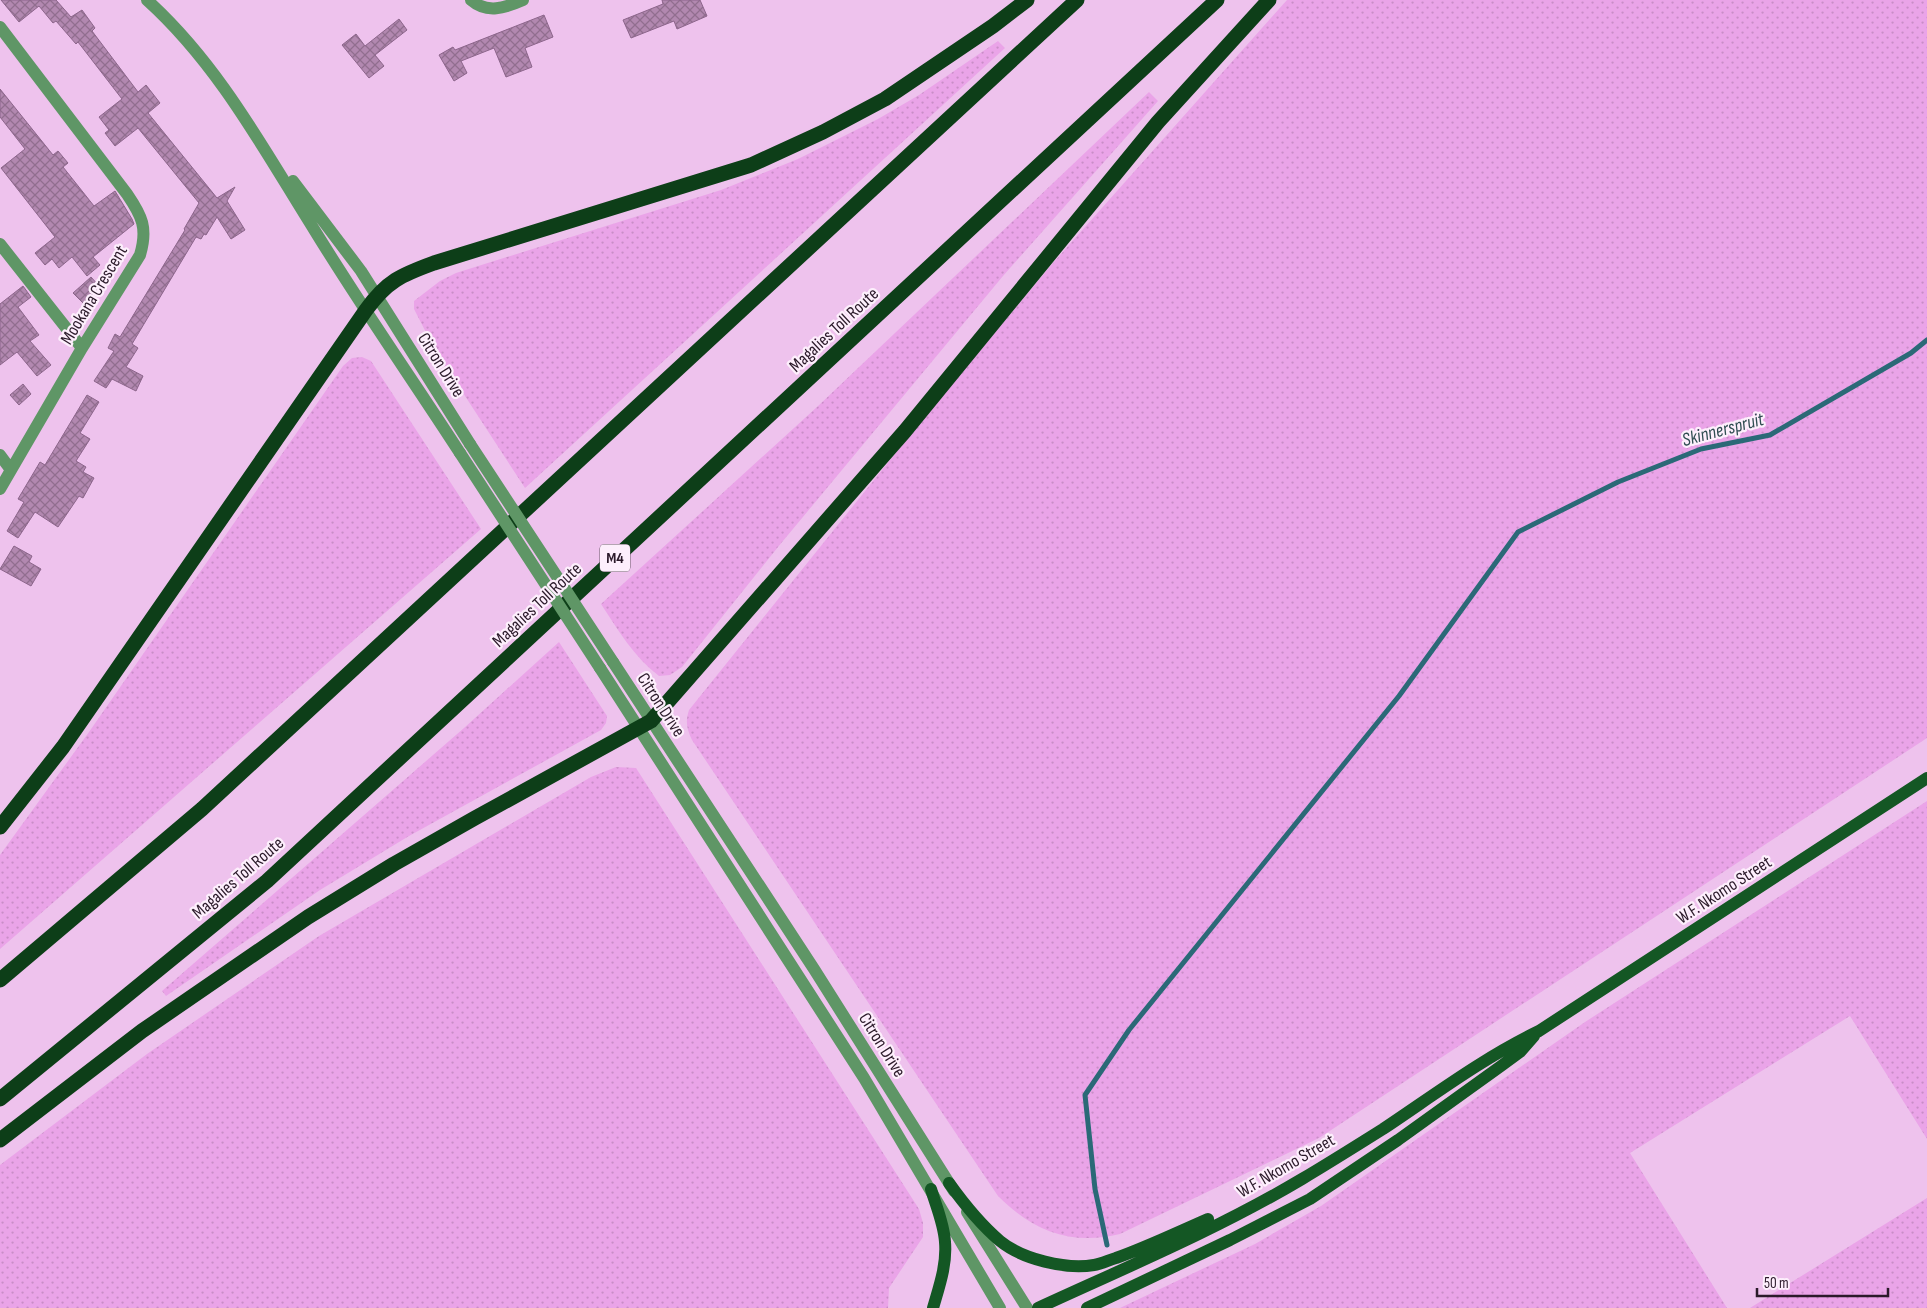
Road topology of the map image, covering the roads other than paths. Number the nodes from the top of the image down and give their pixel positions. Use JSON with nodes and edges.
{"nodes":[{"id":1,"x":147,"y":0,"type":"edge"},
{"id":2,"x":470,"y":0,"type":"edge"},
{"id":3,"x":523,"y":0,"type":"edge"},
{"id":4,"x":1028,"y":0,"type":"edge"},
{"id":5,"x":1077,"y":0,"type":"edge"},
{"id":6,"x":1217,"y":0,"type":"edge"},
{"id":7,"x":1269,"y":0,"type":"edge"},
{"id":8,"x":0,"y":27,"type":"edge"},
{"id":9,"x":253,"y":129,"type":"junction"},
{"id":10,"x":0,"y":244,"type":"edge"},
{"id":11,"x":377,"y":295,"type":"junction"},
{"id":12,"x":366,"y":310,"type":"junction"},
{"id":13,"x":82,"y":348,"type":"junction"},
{"id":14,"x":0,"y":456,"type":"edge"},
{"id":15,"x":11,"y":470,"type":"junction"},
{"id":16,"x":0,"y":489,"type":"edge"},
{"id":17,"x":645,"y":724,"type":"junction"},
{"id":18,"x":1927,"y":778,"type":"edge"},
{"id":19,"x":0,"y":827,"type":"edge"},
{"id":20,"x":0,"y":980,"type":"edge"},
{"id":21,"x":1539,"y":1031,"type":"junction"},
{"id":22,"x":0,"y":1099,"type":"edge"},
{"id":23,"x":0,"y":1140,"type":"edge"},
{"id":24,"x":1300,"y":1180,"type":"junction"},
{"id":25,"x":949,"y":1183,"type":"junction"},
{"id":26,"x":931,"y":1189,"type":"junction"},
{"id":27,"x":933,"y":1308,"type":"edge"},
{"id":28,"x":1000,"y":1308,"type":"edge"},
{"id":29,"x":1028,"y":1308,"type":"edge"},
{"id":30,"x":1038,"y":1308,"type":"edge"},
{"id":31,"x":1087,"y":1308,"type":"edge"}],
"edges":[{"from":1,"to":9,"type":"street","name":"Citron Drive"},
{"from":2,"to":3,"type":"street"},
{"from":4,"to":11,"type":"highway"},
{"from":5,"to":20,"type":"highway"},
{"from":6,"to":22,"type":"highway","name":"Magalies Toll Route","number":"M4"},
{"from":7,"to":17,"type":"highway"},
{"from":8,"to":13,"type":"street","name":"Mookana Crescent"},
{"from":9,"to":11,"type":"street","name":"Citron Drive"},
{"from":9,"to":12,"type":"street","name":"Citron Drive"},
{"from":10,"to":13,"type":"street"},
{"from":11,"to":12,"type":"highway"},
{"from":11,"to":17,"type":"street","name":"Citron Drive","bridge":true},
{"from":12,"to":17,"type":"street","name":"Citron Drive","bridge":true},
{"from":12,"to":19,"type":"highway"},
{"from":13,"to":15,"type":"street","name":"Mookana Crescent"},
{"from":14,"to":15,"type":"street"},
{"from":15,"to":16,"type":"street","name":"Mookana Crescent"},
{"from":17,"to":23,"type":"highway"},
{"from":17,"to":25,"type":"street","name":"Citron Drive"},
{"from":17,"to":26,"type":"street","name":"Citron Drive"},
{"from":18,"to":21,"type":"main road","name":"W.F. Nkomo Street"},
{"from":21,"to":24,"type":"main road","name":"W.F. Nkomo Street"},
{"from":21,"to":31,"type":"main road","name":"W.F. Nkomo Street"},
{"from":24,"to":25,"type":"main road"},
{"from":24,"to":30,"type":"main road","name":"W.F. Nkomo Street"},
{"from":25,"to":29,"type":"street","name":"Citron Drive"},
{"from":26,"to":27,"type":"main road"},
{"from":26,"to":28,"type":"street","name":"Citron Drive"}]}
